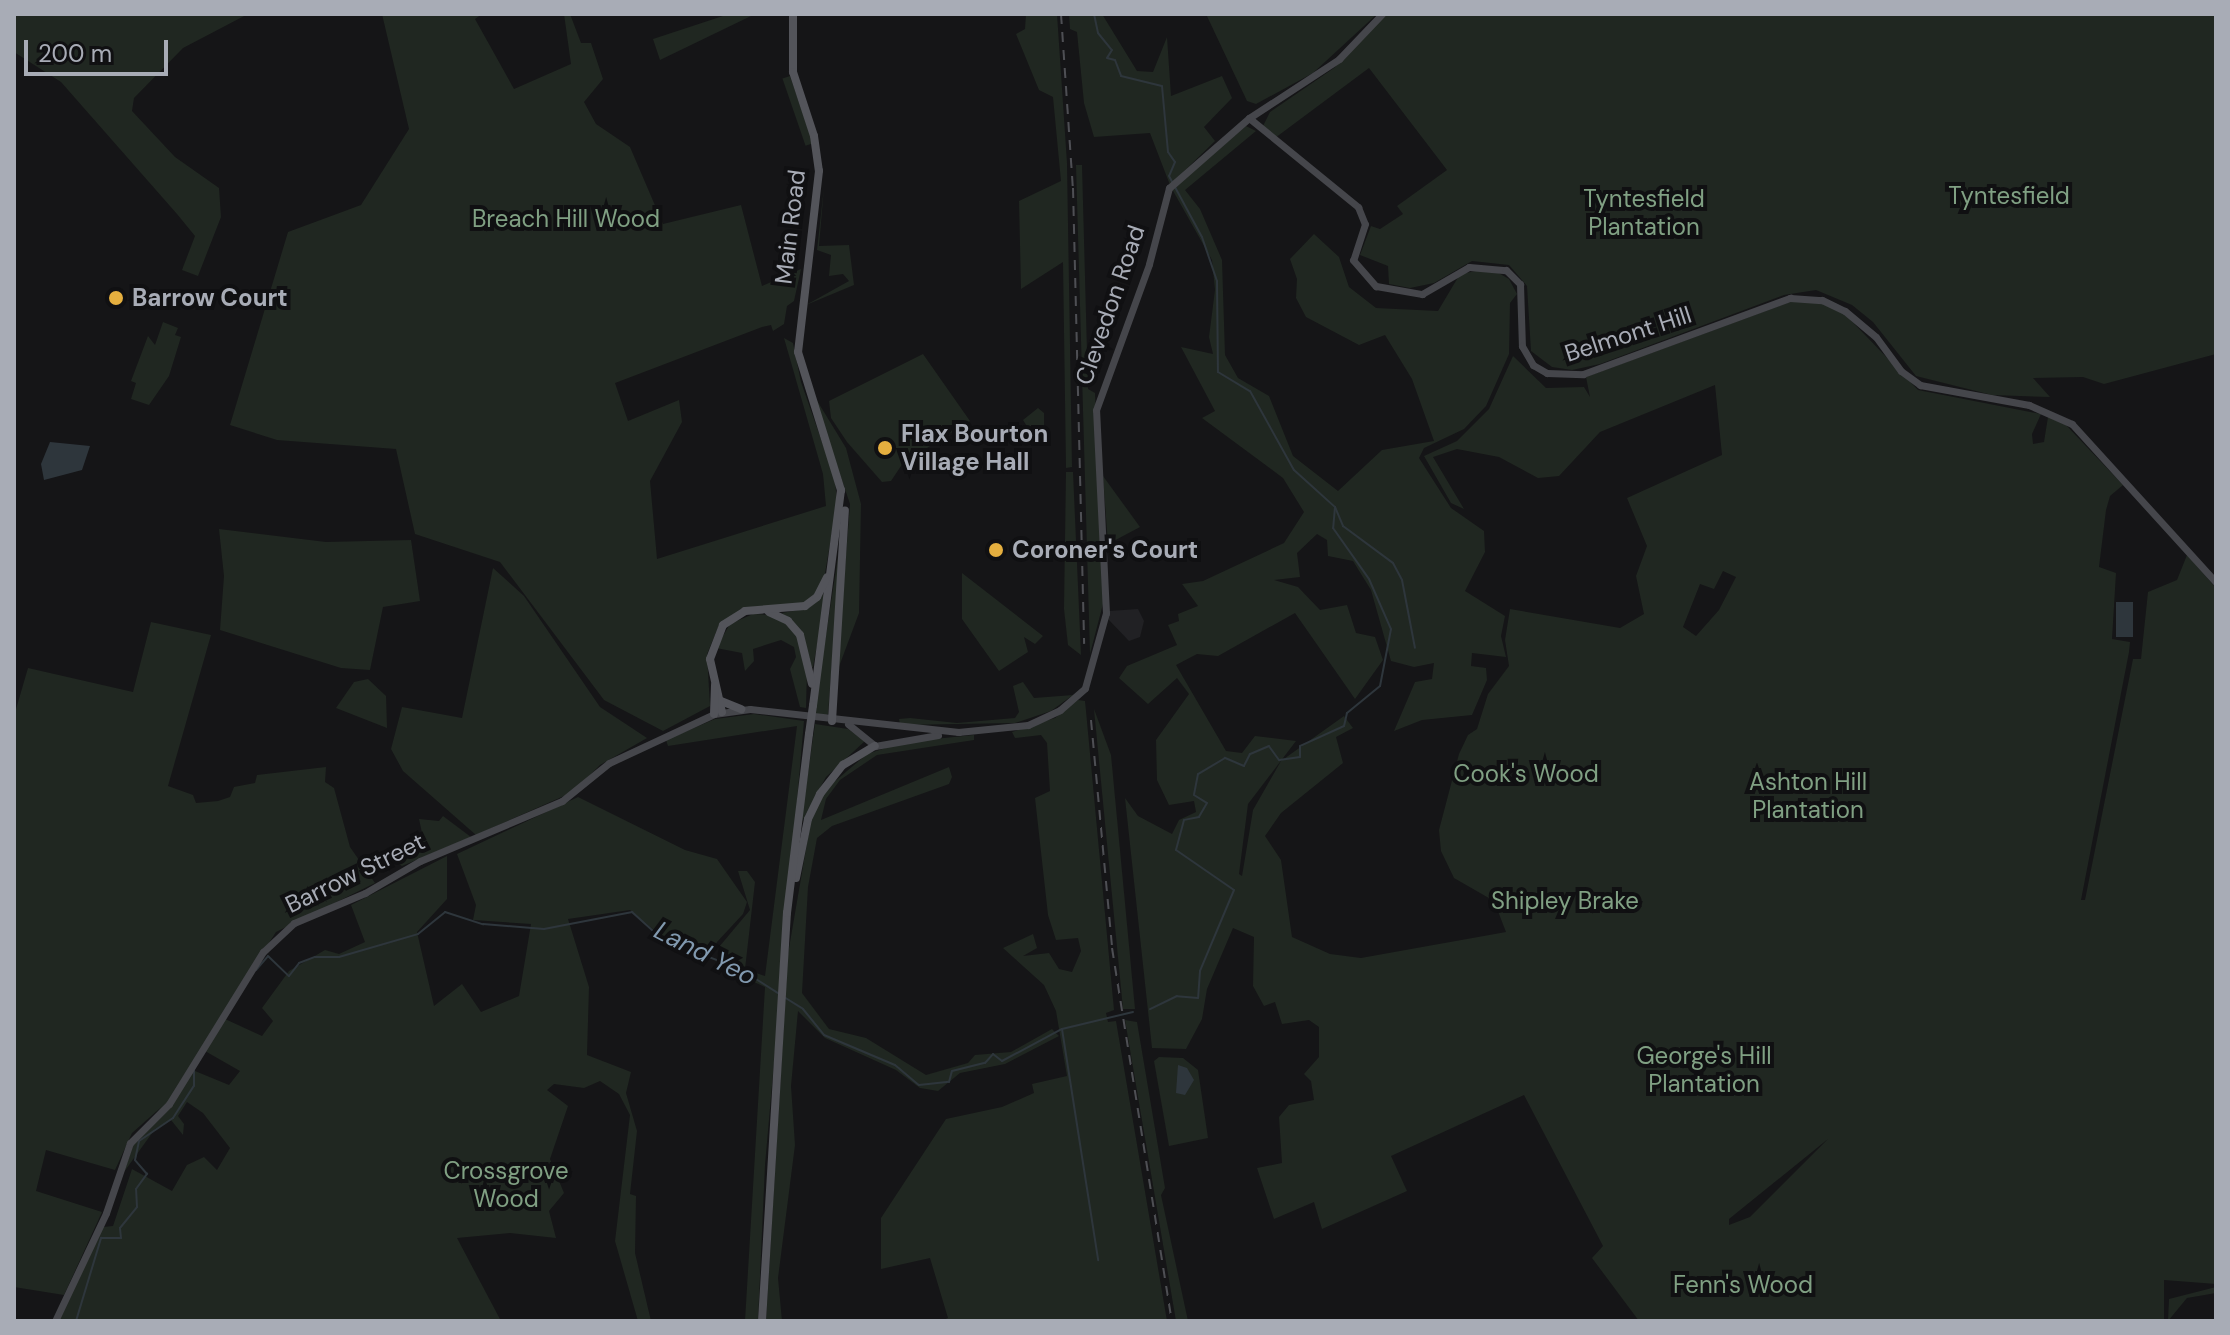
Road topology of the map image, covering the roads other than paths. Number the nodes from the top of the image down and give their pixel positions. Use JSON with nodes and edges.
{"nodes":[{"id":1,"x":793,"y":14,"type":"edge"},
{"id":2,"x":1382,"y":14,"type":"edge"},
{"id":3,"x":1249,"y":118,"type":"junction"},
{"id":4,"x":841,"y":490,"type":"junction"},
{"id":5,"x":834,"y":558,"type":"junction"},
{"id":6,"x":2216,"y":582,"type":"edge"},
{"id":7,"x":754,"y":609,"type":"junction"},
{"id":8,"x":715,"y":684,"type":"junction"},
{"id":9,"x":721,"y":701,"type":"junction"},
{"id":10,"x":813,"y":705,"type":"junction"},
{"id":11,"x":741,"y":709,"type":"junction"},
{"id":12,"x":718,"y":713,"type":"junction"},
{"id":13,"x":832,"y":721,"type":"junction"},
{"id":14,"x":846,"y":723,"type":"junction"},
{"id":15,"x":862,"y":723,"type":"junction"},
{"id":16,"x":959,"y":732,"type":"junction"},
{"id":17,"x":893,"y":741,"type":"junction"},
{"id":18,"x":875,"y":746,"type":"junction"},
{"id":19,"x":787,"y":913,"type":"junction"},
{"id":20,"x":55,"y":1321,"type":"edge"},
{"id":21,"x":762,"y":1321,"type":"edge"}],
"edges":[{"from":1,"to":4,"type":"main road","name":"Main Road"},
{"from":2,"to":3,"type":"main road","name":"Clevedon Road"},
{"from":3,"to":6,"type":"main road","name":"Belmont Hill"},
{"from":3,"to":16,"type":"main road","name":"Clevedon Road"},
{"from":4,"to":5,"type":"main road"},
{"from":4,"to":13,"type":"main road"},
{"from":5,"to":7,"type":"main road"},
{"from":5,"to":10,"type":"main road"},
{"from":7,"to":8,"type":"main road"},
{"from":7,"to":10,"type":"main road"},
{"from":8,"to":9,"type":"main road"},
{"from":8,"to":12,"type":"main road"},
{"from":9,"to":11,"type":"main road"},
{"from":9,"to":12,"type":"main road"},
{"from":10,"to":19,"type":"main road","bridge":true},
{"from":11,"to":12,"type":"main road","name":"Clevedon Road"},
{"from":11,"to":13,"type":"main road","name":"Clevedon Road"},
{"from":12,"to":20,"type":"main road","name":"Barrow Street"},
{"from":13,"to":14,"type":"main road","name":"Clevedon Road"},
{"from":14,"to":15,"type":"main road","name":"Clevedon Road"},
{"from":14,"to":18,"type":"main road"},
{"from":15,"to":16,"type":"main road","name":"Clevedon Road"},
{"from":15,"to":17,"type":"main road","name":"Clevedon Road"},
{"from":16,"to":17,"type":"main road","name":"Clevedon Road"},
{"from":17,"to":18,"type":"main road","name":"Clevedon Road"},
{"from":18,"to":19,"type":"main road"},
{"from":19,"to":21,"type":"main road"}]}
